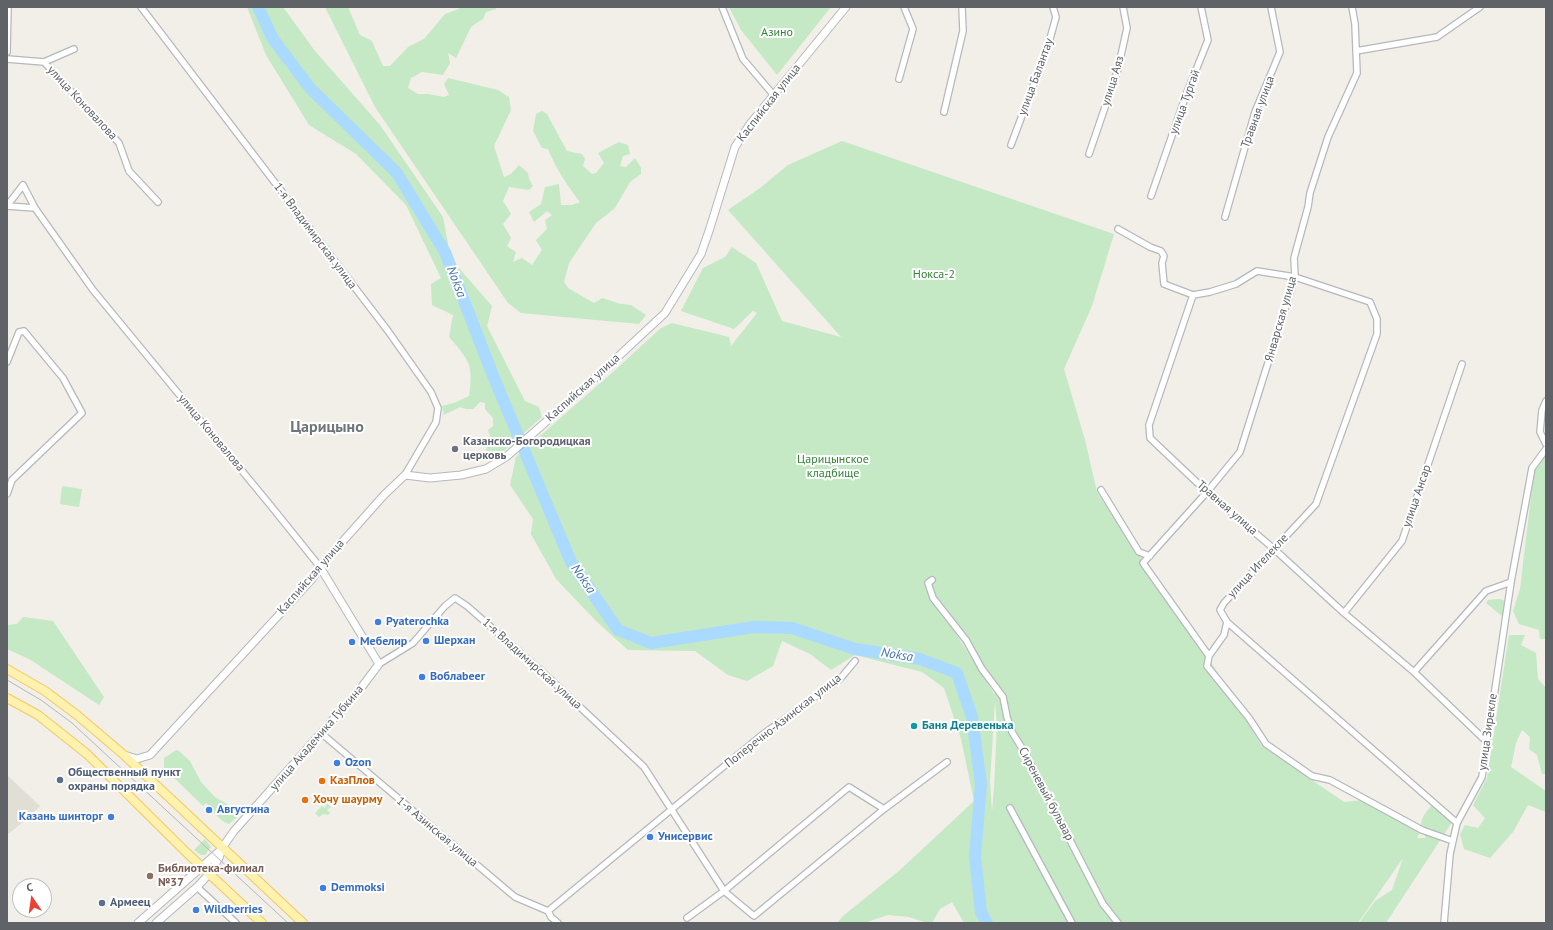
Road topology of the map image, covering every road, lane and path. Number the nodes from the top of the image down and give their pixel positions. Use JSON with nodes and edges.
{"nodes":[{"id":1,"x":8,"y":7,"type":"edge"},
{"id":2,"x":141,"y":7,"type":"edge"},
{"id":3,"x":722,"y":7,"type":"edge"},
{"id":4,"x":846,"y":7,"type":"edge"},
{"id":5,"x":904,"y":7,"type":"edge"},
{"id":6,"x":962,"y":7,"type":"edge"},
{"id":7,"x":1053,"y":7,"type":"edge"},
{"id":8,"x":1123,"y":7,"type":"edge"},
{"id":9,"x":1200,"y":7,"type":"edge"},
{"id":10,"x":1271,"y":7,"type":"edge"},
{"id":11,"x":1352,"y":7,"type":"edge"},
{"id":12,"x":1480,"y":7,"type":"edge"},
{"id":13,"x":74,"y":50,"type":"dead end"},
{"id":14,"x":1356,"y":51,"type":"junction"},
{"id":15,"x":7,"y":52,"type":"edge"},
{"id":16,"x":7,"y":59,"type":"edge"},
{"id":17,"x":44,"y":62,"type":"junction"},
{"id":18,"x":899,"y":79,"type":"dead end"},
{"id":19,"x":773,"y":97,"type":"junction"},
{"id":20,"x":944,"y":112,"type":"dead end"},
{"id":21,"x":1011,"y":145,"type":"dead end"},
{"id":22,"x":1089,"y":154,"type":"dead end"},
{"id":23,"x":1151,"y":196,"type":"dead end"},
{"id":24,"x":158,"y":202,"type":"dead end"},
{"id":25,"x":35,"y":208,"type":"junction"},
{"id":26,"x":1225,"y":217,"type":"dead end"},
{"id":27,"x":1118,"y":228,"type":"dead end"},
{"id":28,"x":1295,"y":277,"type":"junction"},
{"id":29,"x":1194,"y":296,"type":"junction"},
{"id":30,"x":7,"y":362,"type":"edge"},
{"id":31,"x":1462,"y":364,"type":"dead end"},
{"id":32,"x":1546,"y":401,"type":"edge"},
{"id":33,"x":1546,"y":444,"type":"edge"},
{"id":34,"x":1546,"y":449,"type":"edge"},
{"id":35,"x":405,"y":475,"type":"junction"},
{"id":36,"x":1101,"y":490,"type":"dead end"},
{"id":37,"x":1207,"y":492,"type":"junction"},
{"id":38,"x":7,"y":494,"type":"edge"},
{"id":39,"x":1273,"y":548,"type":"junction"},
{"id":40,"x":1150,"y":556,"type":"junction"},
{"id":41,"x":320,"y":567,"type":"junction"},
{"id":42,"x":932,"y":580,"type":"dead end"},
{"id":43,"x":1511,"y":582,"type":"junction"},
{"id":44,"x":1344,"y":613,"type":"junction"},
{"id":45,"x":1227,"y":622,"type":"junction"},
{"id":46,"x":1209,"y":656,"type":"junction"},
{"id":47,"x":855,"y":661,"type":"dead end"},
{"id":48,"x":379,"y":664,"type":"junction"},
{"id":49,"x":7,"y":669,"type":"edge"},
{"id":50,"x":1414,"y":672,"type":"junction"},
{"id":51,"x":7,"y":698,"type":"edge"},
{"id":52,"x":321,"y":733,"type":"junction"},
{"id":53,"x":1487,"y":742,"type":"junction"},
{"id":54,"x":124,"y":755,"type":"junction"},
{"id":55,"x":947,"y":762,"type":"dead end"},
{"id":56,"x":1010,"y":808,"type":"dead end"},
{"id":57,"x":884,"y":809,"type":"junction"},
{"id":58,"x":673,"y":810,"type":"junction"},
{"id":59,"x":1457,"y":823,"type":"junction"},
{"id":60,"x":1453,"y":841,"type":"junction"},
{"id":61,"x":222,"y":848,"type":"junction"},
{"id":62,"x":201,"y":867,"type":"junction"},
{"id":63,"x":208,"y":874,"type":"junction"},
{"id":64,"x":197,"y":887,"type":"junction"},
{"id":65,"x":724,"y":891,"type":"junction"},
{"id":66,"x":548,"y":911,"type":"junction"},
{"id":67,"x":687,"y":918,"type":"dead end"},
{"id":68,"x":138,"y":923,"type":"edge"},
{"id":69,"x":156,"y":923,"type":"edge"},
{"id":70,"x":236,"y":923,"type":"edge"},
{"id":71,"x":262,"y":923,"type":"edge"},
{"id":72,"x":303,"y":923,"type":"edge"},
{"id":73,"x":558,"y":923,"type":"edge"},
{"id":74,"x":1072,"y":923,"type":"edge"},
{"id":75,"x":1118,"y":923,"type":"edge"},
{"id":76,"x":1444,"y":923,"type":"edge"}],
"edges":[{"from":1,"to":15,"type":"street"},
{"from":2,"to":35,"type":"street","name":"1-я Владимирская улица"},
{"from":3,"to":19,"type":"street"},
{"from":4,"to":19,"type":"street","name":"Каспийская улица"},
{"from":5,"to":18,"type":"street"},
{"from":6,"to":20,"type":"street"},
{"from":7,"to":21,"type":"street","name":"улица Балантау"},
{"from":8,"to":22,"type":"street","name":"улица Аяз"},
{"from":9,"to":23,"type":"street","name":"улица Тургай"},
{"from":10,"to":26,"type":"street","name":"Травная улица"},
{"from":11,"to":14,"type":"street","name":"Январская улица"},
{"from":12,"to":14,"type":"street"},
{"from":13,"to":17,"type":"street","name":"улица Коновалова"},
{"from":14,"to":28,"type":"street","name":"Январская улица"},
{"from":16,"to":17,"type":"street","name":"улица Коновалова"},
{"from":17,"to":24,"type":"street","name":"улица Коновалова"},
{"from":19,"to":35,"type":"street","name":"Каспийская улица"},
{"from":25,"to":25,"type":"street","name":"улица Коновалова"},
{"from":25,"to":41,"type":"street","name":"улица Коновалова"},
{"from":27,"to":29,"type":"street"},
{"from":28,"to":29,"type":"street","name":"улица Игелекле"},
{"from":28,"to":37,"type":"street","name":"Январская улица"},
{"from":28,"to":39,"type":"street","name":"улица Игелекле"},
{"from":29,"to":37,"type":"street","name":"Травная улица"},
{"from":30,"to":38,"type":"street"},
{"from":31,"to":44,"type":"street","name":"улица Ансар"},
{"from":32,"to":33,"type":"street"},
{"from":34,"to":43,"type":"street","name":"улица Зирекле"},
{"from":35,"to":41,"type":"street","name":"Каспийская улица"},
{"from":36,"to":40,"type":"street"},
{"from":37,"to":39,"type":"street","name":"Травная улица"},
{"from":37,"to":40,"type":"street","name":"Январская улица"},
{"from":39,"to":44,"type":"street","name":"Травная улица"},
{"from":39,"to":45,"type":"street","name":"улица Игелекле"},
{"from":40,"to":46,"type":"street","name":"Январская улица"},
{"from":41,"to":48,"type":"street","name":"улица Коновалова"},
{"from":41,"to":54,"type":"street","name":"Каспийская улица"},
{"from":42,"to":75,"type":"street","name":"Сиреневый бульвар"},
{"from":43,"to":50,"type":"street"},
{"from":43,"to":53,"type":"street","name":"улица Зирекле"},
{"from":44,"to":50,"type":"street","name":"Травная улица"},
{"from":45,"to":46,"type":"street"},
{"from":45,"to":59,"type":"street"},
{"from":46,"to":60,"type":"street"},
{"from":47,"to":58,"type":"street","name":"Поперечно-Азинская улица"},
{"from":48,"to":52,"type":"street","name":"улица Академика Губкина"},
{"from":48,"to":58,"type":"street","name":"1-я Владимирская улица"},
{"from":49,"to":54,"type":"main road"},
{"from":50,"to":53,"type":"street","name":"Травная улица"},
{"from":51,"to":62,"type":"main road"},
{"from":52,"to":61,"type":"street","name":"улица Академика Губкина"},
{"from":52,"to":66,"type":"street","name":"1-я Азинская улица"},
{"from":53,"to":59,"type":"street","name":"улица Зирекле"},
{"from":54,"to":61,"type":"main road"},
{"from":55,"to":57,"type":"street"},
{"from":56,"to":74,"type":"street"},
{"from":57,"to":65,"type":"street"},
{"from":57,"to":65,"type":"street"},
{"from":58,"to":65,"type":"street"},
{"from":58,"to":66,"type":"street","name":"Поперечно-Азинская улица"},
{"from":59,"to":60,"type":"street","name":"улица Зирекле"},
{"from":60,"to":76,"type":"street","name":"улица Зирекле"},
{"from":61,"to":62,"type":"street","name":"улица Академика Губкина"},
{"from":61,"to":63,"type":"street","name":"улица Академика Губкина"},
{"from":61,"to":72,"type":"main road"},
{"from":62,"to":63,"type":"main road"},
{"from":62,"to":68,"type":"street","name":"улица Академика Губкина"},
{"from":63,"to":64,"type":"street","name":"улица Академика Губкина"},
{"from":63,"to":71,"type":"main road"},
{"from":64,"to":69,"type":"street","name":"улица Академика Губкина"},
{"from":64,"to":70,"type":"street"},
{"from":65,"to":67,"type":"street"},
{"from":66,"to":73,"type":"street","name":"1-я Азинская улица"}]}
